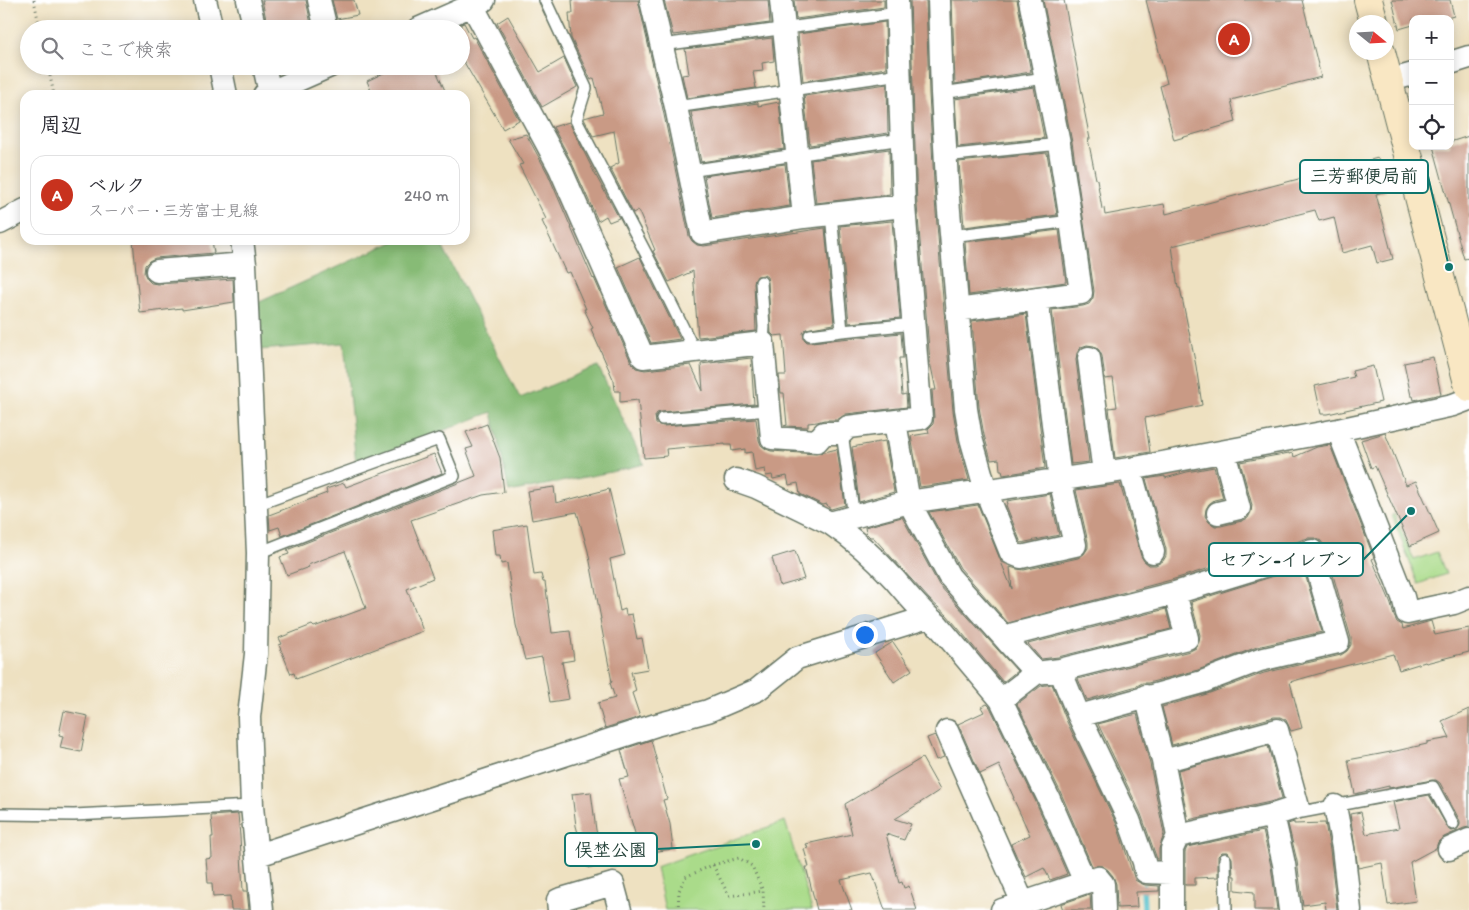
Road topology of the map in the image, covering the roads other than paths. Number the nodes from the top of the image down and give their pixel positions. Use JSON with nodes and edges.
{"nodes":[{"id":1,"x":206,"y":0,"type":"edge"},
{"id":2,"x":248,"y":0,"type":"edge"},
{"id":3,"x":319,"y":0,"type":"edge"},
{"id":4,"x":545,"y":0,"type":"edge"},
{"id":5,"x":651,"y":0,"type":"edge"},
{"id":6,"x":781,"y":0,"type":"edge"},
{"id":7,"x":939,"y":0,"type":"edge"},
{"id":8,"x":1030,"y":0,"type":"edge"},
{"id":9,"x":1368,"y":0,"type":"edge"},
{"id":10,"x":478,"y":3,"type":"edge"},
{"id":11,"x":898,"y":7,"type":"edge"},
{"id":12,"x":1372,"y":15,"type":"edge"},
{"id":13,"x":210,"y":20,"type":"edge"},
{"id":14,"x":253,"y":20,"type":"edge"},
{"id":15,"x":324,"y":20,"type":"edge"},
{"id":16,"x":439,"y":20,"type":"edge"},
{"id":17,"x":784,"y":29,"type":"junction"},
{"id":18,"x":662,"y":45,"type":"junction"},
{"id":19,"x":1469,"y":57,"type":"edge"},
{"id":20,"x":1387,"y":60,"type":"edge"},
{"id":21,"x":1454,"y":62,"type":"edge"},
{"id":22,"x":900,"y":74,"type":"junction"},
{"id":23,"x":222,"y":75,"type":"edge"},
{"id":24,"x":265,"y":75,"type":"edge"},
{"id":25,"x":310,"y":75,"type":"edge"},
{"id":26,"x":1400,"y":77,"type":"edge"},
{"id":27,"x":1045,"y":78,"type":"junction"},
{"id":28,"x":225,"y":90,"type":"edge"},
{"id":29,"x":267,"y":90,"type":"edge"},
{"id":30,"x":276,"y":90,"type":"edge"},
{"id":31,"x":791,"y":91,"type":"junction"},
{"id":32,"x":942,"y":93,"type":"junction"},
{"id":33,"x":676,"y":108,"type":"junction"},
{"id":34,"x":902,"y":139,"type":"junction"},
{"id":35,"x":1059,"y":144,"type":"junction"},
{"id":36,"x":798,"y":154,"type":"junction"},
{"id":37,"x":945,"y":156,"type":"junction"},
{"id":38,"x":689,"y":171,"type":"junction"},
{"id":39,"x":904,"y":206,"type":"junction"},
{"id":40,"x":20,"y":213,"type":"edge"},
{"id":41,"x":831,"y":214,"type":"junction"},
{"id":42,"x":804,"y":217,"type":"junction"},
{"id":43,"x":1071,"y":220,"type":"junction"},
{"id":44,"x":0,"y":223,"type":"edge"},
{"id":45,"x":951,"y":236,"type":"junction"},
{"id":46,"x":243,"y":245,"type":"edge"},
{"id":47,"x":245,"y":264,"type":"junction"},
{"id":48,"x":157,"y":271,"type":"dead end"},
{"id":49,"x":761,"y":282,"type":"dead end"},
{"id":50,"x":1037,"y":299,"type":"junction"},
{"id":51,"x":957,"y":310,"type":"junction"},
{"id":52,"x":914,"y":324,"type":"junction"},
{"id":53,"x":842,"y":331,"type":"junction"},
{"id":54,"x":810,"y":335,"type":"dead end"},
{"id":55,"x":762,"y":343,"type":"junction"},
{"id":56,"x":694,"y":350,"type":"junction"},
{"id":57,"x":1090,"y":358,"type":"dead end"},
{"id":58,"x":1469,"y":387,"type":"edge"},
{"id":59,"x":1469,"y":399,"type":"edge"},
{"id":60,"x":769,"y":410,"type":"junction"},
{"id":61,"x":662,"y":419,"type":"dead end"},
{"id":62,"x":895,"y":422,"type":"junction"},
{"id":63,"x":1338,"y":430,"type":"junction"},
{"id":64,"x":842,"y":433,"type":"junction"},
{"id":65,"x":1224,"y":452,"type":"junction"},
{"id":66,"x":1130,"y":469,"type":"junction"},
{"id":67,"x":1104,"y":473,"type":"junction"},
{"id":68,"x":1060,"y":479,"type":"junction"},
{"id":69,"x":736,"y":480,"type":"dead end"},
{"id":70,"x":986,"y":491,"type":"junction"},
{"id":71,"x":909,"y":502,"type":"junction"},
{"id":72,"x":256,"y":506,"type":"junction"},
{"id":73,"x":1218,"y":513,"type":"dead end"},
{"id":74,"x":854,"y":517,"type":"junction"},
{"id":75,"x":830,"y":524,"type":"junction"},
{"id":76,"x":1153,"y":552,"type":"dead end"},
{"id":77,"x":258,"y":553,"type":"junction"},
{"id":78,"x":1175,"y":593,"type":"junction"},
{"id":79,"x":1469,"y":597,"type":"edge"},
{"id":80,"x":928,"y":617,"type":"junction"},
{"id":81,"x":1007,"y":641,"type":"junction"},
{"id":82,"x":1060,"y":670,"type":"junction"},
{"id":83,"x":1036,"y":673,"type":"junction"},
{"id":84,"x":1146,"y":696,"type":"junction"},
{"id":85,"x":1001,"y":700,"type":"junction"},
{"id":86,"x":1079,"y":716,"type":"junction"},
{"id":87,"x":948,"y":731,"type":"dead end"},
{"id":88,"x":1163,"y":761,"type":"junction"},
{"id":89,"x":252,"y":806,"type":"junction"},
{"id":90,"x":1335,"y":806,"type":"junction"},
{"id":91,"x":1298,"y":807,"type":"junction"},
{"id":92,"x":0,"y":814,"type":"edge"},
{"id":93,"x":1273,"y":815,"type":"junction"},
{"id":94,"x":1453,"y":824,"type":"dead end"},
{"id":95,"x":1178,"y":836,"type":"junction"},
{"id":96,"x":258,"y":855,"type":"junction"},
{"id":97,"x":1225,"y":860,"type":"dead end"},
{"id":98,"x":1172,"y":873,"type":"junction"},
{"id":99,"x":1085,"y":882,"type":"junction"},
{"id":100,"x":1023,"y":902,"type":"junction"},
{"id":101,"x":262,"y":910,"type":"edge"},
{"id":102,"x":560,"y":910,"type":"edge"},
{"id":103,"x":620,"y":910,"type":"edge"},
{"id":104,"x":1002,"y":910,"type":"edge"},
{"id":105,"x":1104,"y":910,"type":"edge"},
{"id":106,"x":1172,"y":910,"type":"edge"},
{"id":107,"x":1226,"y":910,"type":"edge"},
{"id":108,"x":1290,"y":910,"type":"edge"},
{"id":109,"x":1350,"y":910,"type":"edge"}],
"edges":[{"from":1,"to":13,"type":"street"},
{"from":2,"to":14,"type":"street"},
{"from":3,"to":15,"type":"street"},
{"from":4,"to":56,"type":"lane"},
{"from":5,"to":18,"type":"street"},
{"from":6,"to":17,"type":"street"},
{"from":7,"to":32,"type":"street"},
{"from":8,"to":27,"type":"street"},
{"from":9,"to":12,"type":"main road"},
{"from":10,"to":16,"type":"street"},
{"from":10,"to":56,"type":"street"},
{"from":11,"to":17,"type":"lane"},
{"from":11,"to":22,"type":"street"},
{"from":17,"to":18,"type":"lane"},
{"from":17,"to":31,"type":"street"},
{"from":18,"to":33,"type":"street"},
{"from":19,"to":21,"type":"street"},
{"from":20,"to":26,"type":"main road"},
{"from":22,"to":31,"type":"lane"},
{"from":22,"to":34,"type":"street"},
{"from":23,"to":28,"type":"street"},
{"from":24,"to":29,"type":"street"},
{"from":25,"to":30,"type":"street"},
{"from":26,"to":58,"type":"main road"},
{"from":27,"to":32,"type":"lane"},
{"from":27,"to":35,"type":"street"},
{"from":31,"to":33,"type":"lane"},
{"from":31,"to":36,"type":"street"},
{"from":32,"to":37,"type":"street"},
{"from":33,"to":38,"type":"street"},
{"from":34,"to":36,"type":"lane"},
{"from":34,"to":39,"type":"street"},
{"from":35,"to":37,"type":"lane"},
{"from":35,"to":43,"type":"street"},
{"from":36,"to":38,"type":"lane"},
{"from":36,"to":42,"type":"street"},
{"from":37,"to":45,"type":"street"},
{"from":38,"to":42,"type":"street"},
{"from":39,"to":41,"type":"street"},
{"from":39,"to":52,"type":"street"},
{"from":40,"to":44,"type":"street"},
{"from":41,"to":42,"type":"street"},
{"from":41,"to":53,"type":"lane"},
{"from":43,"to":45,"type":"lane"},
{"from":43,"to":50,"type":"street"},
{"from":45,"to":51,"type":"street"},
{"from":46,"to":47,"type":"street"},
{"from":47,"to":48,"type":"street"},
{"from":47,"to":72,"type":"street"},
{"from":49,"to":55,"type":"lane"},
{"from":50,"to":51,"type":"street"},
{"from":50,"to":68,"type":"street"},
{"from":51,"to":70,"type":"street"},
{"from":52,"to":53,"type":"lane"},
{"from":52,"to":62,"type":"street"},
{"from":53,"to":54,"type":"lane"},
{"from":55,"to":56,"type":"street"},
{"from":55,"to":60,"type":"street"},
{"from":57,"to":67,"type":"street"},
{"from":59,"to":63,"type":"street"},
{"from":60,"to":61,"type":"lane"},
{"from":60,"to":64,"type":"street"},
{"from":62,"to":64,"type":"street"},
{"from":62,"to":71,"type":"street"},
{"from":63,"to":65,"type":"street"},
{"from":63,"to":79,"type":"street"},
{"from":64,"to":74,"type":"lane"},
{"from":65,"to":66,"type":"street"},
{"from":65,"to":73,"type":"street"},
{"from":66,"to":67,"type":"street"},
{"from":66,"to":76,"type":"street"},
{"from":67,"to":68,"type":"street"},
{"from":68,"to":70,"type":"street"},
{"from":68,"to":70,"type":"street"},
{"from":69,"to":75,"type":"street"},
{"from":70,"to":71,"type":"street"},
{"from":71,"to":74,"type":"street"},
{"from":71,"to":81,"type":"street"},
{"from":72,"to":77,"type":"street"},
{"from":72,"to":77,"type":"lane"},
{"from":74,"to":75,"type":"street"},
{"from":75,"to":80,"type":"street"},
{"from":77,"to":89,"type":"street"},
{"from":78,"to":81,"type":"street"},
{"from":78,"to":82,"type":"street"},
{"from":78,"to":84,"type":"street"},
{"from":80,"to":85,"type":"street"},
{"from":80,"to":96,"type":"street"},
{"from":81,"to":83,"type":"street"},
{"from":82,"to":83,"type":"street"},
{"from":82,"to":86,"type":"street"},
{"from":83,"to":85,"type":"street"},
{"from":84,"to":86,"type":"street"},
{"from":84,"to":88,"type":"street"},
{"from":85,"to":99,"type":"street"},
{"from":86,"to":98,"type":"street"},
{"from":87,"to":100,"type":"street"},
{"from":88,"to":91,"type":"street"},
{"from":88,"to":95,"type":"street"},
{"from":89,"to":92,"type":"lane"},
{"from":89,"to":96,"type":"street"},
{"from":90,"to":91,"type":"lane"},
{"from":90,"to":94,"type":"lane"},
{"from":90,"to":109,"type":"street"},
{"from":91,"to":93,"type":"street"},
{"from":93,"to":95,"type":"street"},
{"from":93,"to":108,"type":"street"},
{"from":95,"to":98,"type":"street"},
{"from":96,"to":101,"type":"street"},
{"from":97,"to":107,"type":"lane"},
{"from":98,"to":106,"type":"street"},
{"from":99,"to":100,"type":"street"},
{"from":99,"to":105,"type":"street"},
{"from":100,"to":104,"type":"street"},
{"from":102,"to":103,"type":"street"}]}
